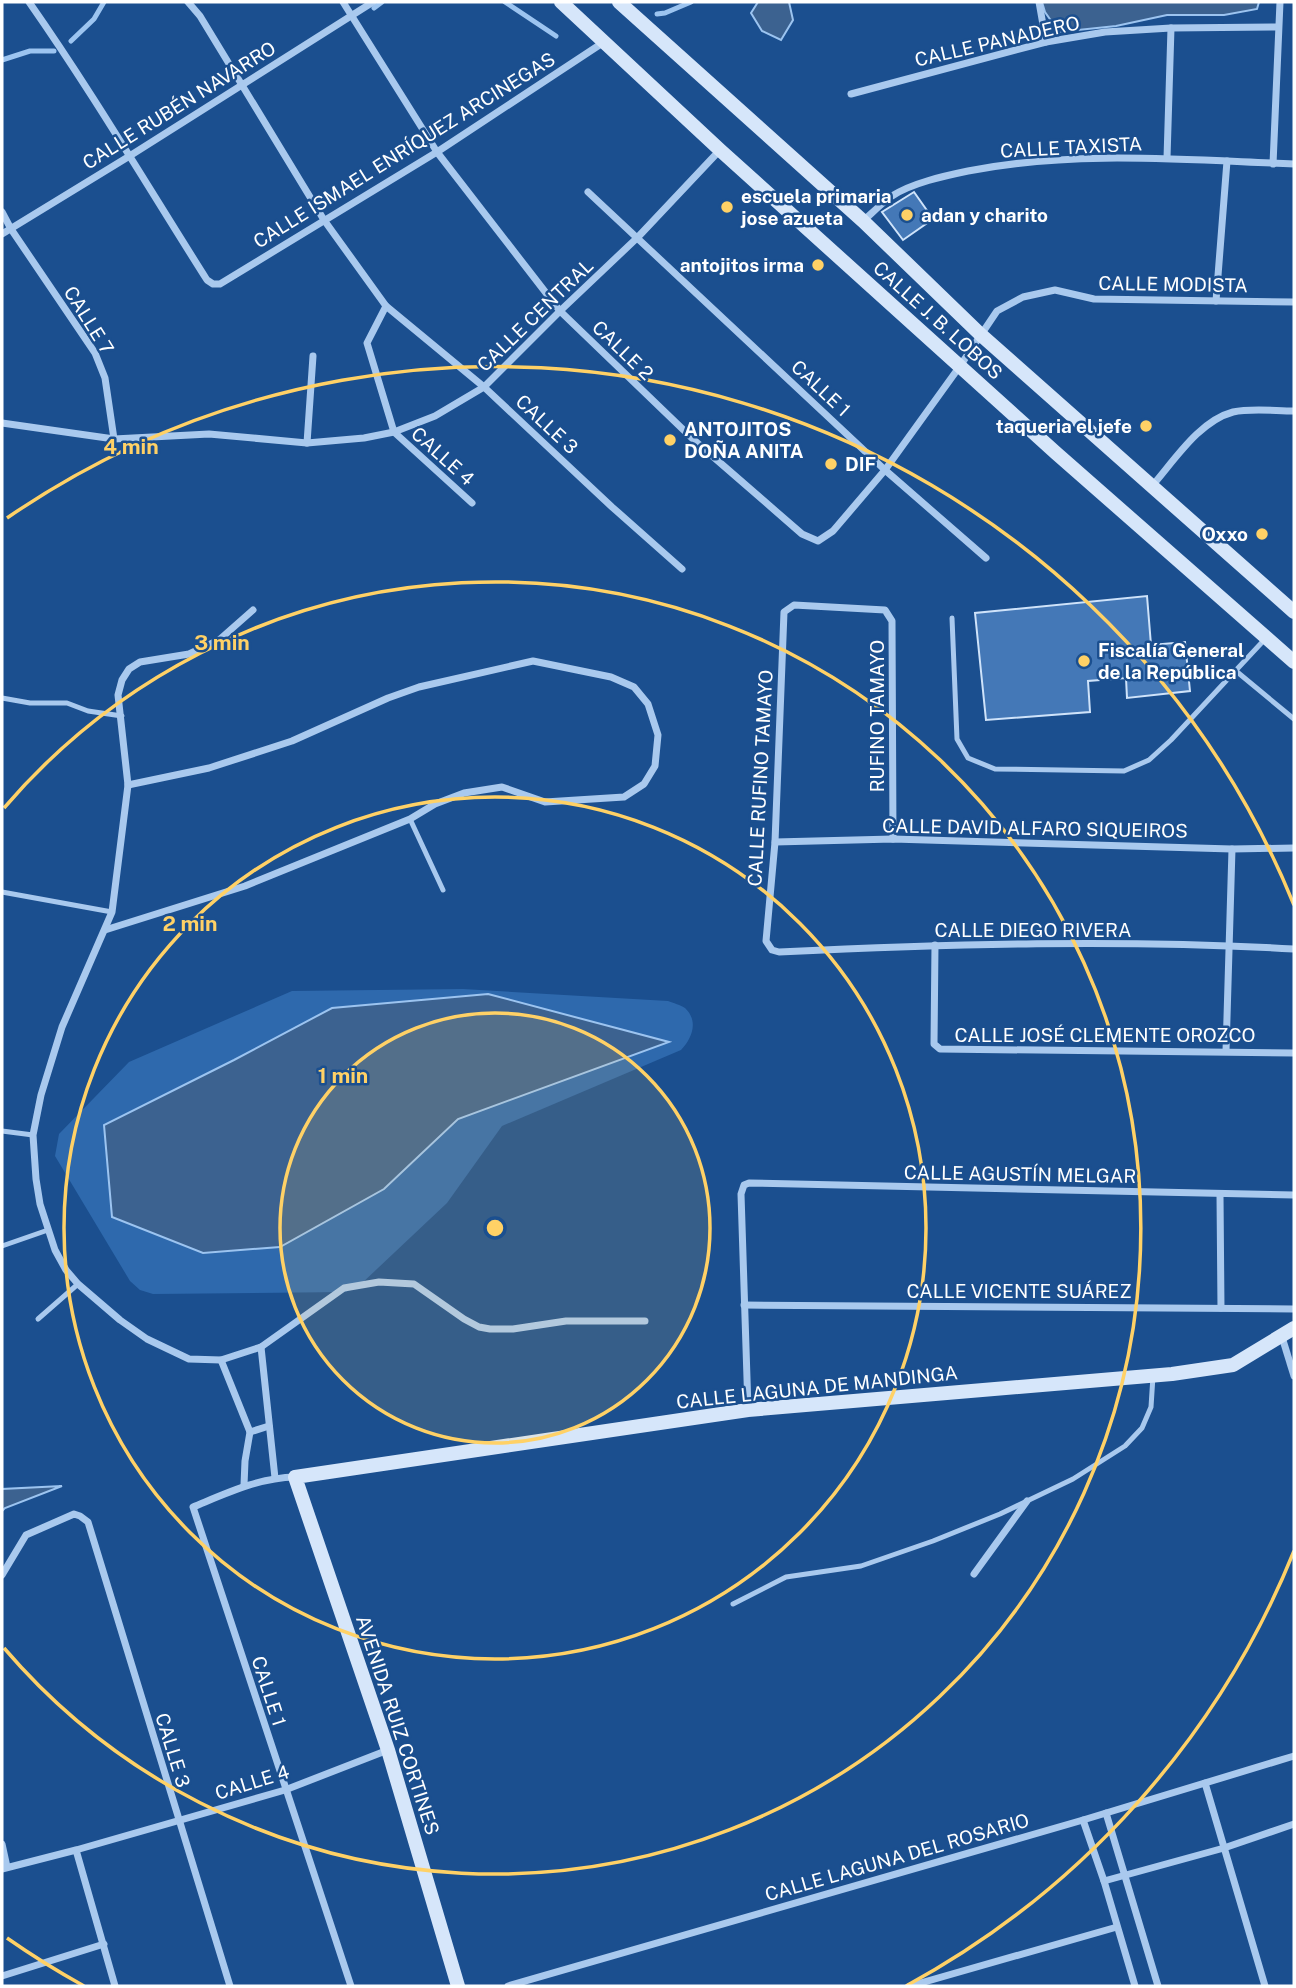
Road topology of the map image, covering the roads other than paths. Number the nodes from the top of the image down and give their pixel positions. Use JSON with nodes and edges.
{"nodes":[{"id":1,"x":29,"y":2,"type":"edge"},
{"id":2,"x":188,"y":2,"type":"edge"},
{"id":3,"x":343,"y":2,"type":"edge"},
{"id":4,"x":373,"y":2,"type":"edge"},
{"id":5,"x":561,"y":2,"type":"edge"},
{"id":6,"x":619,"y":2,"type":"edge"},
{"id":7,"x":1039,"y":2,"type":"edge"},
{"id":8,"x":1280,"y":2,"type":"edge"},
{"id":9,"x":352,"y":15,"type":"junction"},
{"id":10,"x":1278,"y":27,"type":"junction"},
{"id":11,"x":1171,"y":28,"type":"junction"},
{"id":12,"x":605,"y":41,"type":"junction"},
{"id":13,"x":1046,"y":42,"type":"junction"},
{"id":14,"x":242,"y":84,"type":"junction"},
{"id":15,"x":851,"y":94,"type":"dead end"},
{"id":16,"x":720,"y":150,"type":"junction"},
{"id":17,"x":437,"y":152,"type":"junction"},
{"id":18,"x":128,"y":157,"type":"junction"},
{"id":19,"x":1167,"y":158,"type":"junction"},
{"id":20,"x":1227,"y":161,"type":"junction"},
{"id":21,"x":1273,"y":164,"type":"junction"},
{"id":22,"x":1294,"y":164,"type":"edge"},
{"id":23,"x":588,"y":192,"type":"dead end"},
{"id":24,"x":2,"y":212,"type":"edge"},
{"id":25,"x":324,"y":220,"type":"junction"},
{"id":26,"x":863,"y":221,"type":"junction"},
{"id":27,"x":11,"y":229,"type":"junction"},
{"id":28,"x":2,"y":234,"type":"edge"},
{"id":29,"x":638,"y":237,"type":"junction"},
{"id":30,"x":1216,"y":301,"type":"junction"},
{"id":31,"x":1294,"y":302,"type":"edge"},
{"id":32,"x":386,"y":306,"type":"junction"},
{"id":33,"x":560,"y":311,"type":"junction"},
{"id":34,"x":980,"y":334,"type":"junction"},
{"id":35,"x":313,"y":356,"type":"dead end"},
{"id":36,"x":960,"y":366,"type":"junction"},
{"id":37,"x":484,"y":387,"type":"junction"},
{"id":38,"x":1294,"y":411,"type":"edge"},
{"id":39,"x":2,"y":423,"type":"edge"},
{"id":40,"x":394,"y":432,"type":"junction"},
{"id":41,"x":114,"y":439,"type":"junction"},
{"id":42,"x":307,"y":443,"type":"junction"},
{"id":43,"x":885,"y":470,"type":"junction"},
{"id":44,"x":1152,"y":486,"type":"junction"},
{"id":45,"x":472,"y":503,"type":"dead end"},
{"id":46,"x":818,"y":541,"type":"joint"},
{"id":47,"x":986,"y":558,"type":"dead end"},
{"id":48,"x":682,"y":569,"type":"dead end"},
{"id":49,"x":788,"y":608,"type":"joint"},
{"id":50,"x":253,"y":610,"type":"dead end"},
{"id":51,"x":1294,"y":612,"type":"edge"},
{"id":52,"x":952,"y":618,"type":"dead end"},
{"id":53,"x":1266,"y":638,"type":"junction"},
{"id":54,"x":1294,"y":662,"type":"edge"},
{"id":55,"x":1236,"y":671,"type":"junction"},
{"id":56,"x":2,"y":698,"type":"edge"},
{"id":57,"x":122,"y":716,"type":"junction"},
{"id":58,"x":1294,"y":719,"type":"edge"},
{"id":59,"x":128,"y":785,"type":"junction"},
{"id":60,"x":410,"y":819,"type":"junction"},
{"id":61,"x":892,"y":839,"type":"junction"},
{"id":62,"x":775,"y":842,"type":"junction"},
{"id":63,"x":1294,"y":848,"type":"edge"},
{"id":64,"x":1233,"y":849,"type":"junction"},
{"id":65,"x":443,"y":890,"type":"dead end"},
{"id":66,"x":2,"y":892,"type":"edge"},
{"id":67,"x":112,"y":912,"type":"junction"},
{"id":68,"x":105,"y":930,"type":"junction"},
{"id":69,"x":935,"y":945,"type":"junction"},
{"id":70,"x":1230,"y":945,"type":"junction"},
{"id":71,"x":1294,"y":949,"type":"edge"},
{"id":72,"x":772,"y":950,"type":"joint"},
{"id":73,"x":1226,"y":1051,"type":"junction"},
{"id":74,"x":1294,"y":1053,"type":"edge"},
{"id":75,"x":2,"y":1131,"type":"edge"},
{"id":76,"x":33,"y":1135,"type":"junction"},
{"id":77,"x":1220,"y":1195,"type":"junction"},
{"id":78,"x":1294,"y":1195,"type":"edge"},
{"id":79,"x":48,"y":1230,"type":"junction"},
{"id":80,"x":2,"y":1246,"type":"edge"},
{"id":81,"x":78,"y":1284,"type":"junction"},
{"id":82,"x":744,"y":1305,"type":"junction"},
{"id":83,"x":1221,"y":1308,"type":"junction"},
{"id":84,"x":1294,"y":1310,"type":"edge"},
{"id":85,"x":38,"y":1319,"type":"dead end"},
{"id":86,"x":645,"y":1321,"type":"dead end"},
{"id":87,"x":1294,"y":1328,"type":"edge"},
{"id":88,"x":1282,"y":1337,"type":"junction"},
{"id":89,"x":261,"y":1348,"type":"junction"},
{"id":90,"x":221,"y":1360,"type":"junction"},
{"id":91,"x":1153,"y":1376,"type":"junction"},
{"id":92,"x":1294,"y":1376,"type":"edge"},
{"id":93,"x":748,"y":1410,"type":"junction"},
{"id":94,"x":269,"y":1426,"type":"junction"},
{"id":95,"x":250,"y":1432,"type":"junction"},
{"id":96,"x":295,"y":1477,"type":"junction"},
{"id":97,"x":275,"y":1478,"type":"junction"},
{"id":98,"x":244,"y":1485,"type":"junction"},
{"id":99,"x":1027,"y":1501,"type":"junction"},
{"id":100,"x":974,"y":1574,"type":"dead end"},
{"id":101,"x":2,"y":1575,"type":"edge"},
{"id":102,"x":733,"y":1604,"type":"dead end"},
{"id":103,"x":388,"y":1749,"type":"junction"},
{"id":104,"x":1294,"y":1756,"type":"edge"},
{"id":105,"x":1205,"y":1783,"type":"junction"},
{"id":106,"x":285,"y":1790,"type":"junction"},
{"id":107,"x":1106,"y":1813,"type":"junction"},
{"id":108,"x":1083,"y":1820,"type":"junction"},
{"id":109,"x":178,"y":1821,"type":"junction"},
{"id":110,"x":1294,"y":1824,"type":"edge"},
{"id":111,"x":2,"y":1843,"type":"edge"},
{"id":112,"x":1224,"y":1848,"type":"junction"},
{"id":113,"x":76,"y":1850,"type":"junction"},
{"id":114,"x":4,"y":1868,"type":"edge"},
{"id":115,"x":1125,"y":1874,"type":"junction"},
{"id":116,"x":1104,"y":1881,"type":"junction"},
{"id":117,"x":1117,"y":1927,"type":"junction"},
{"id":118,"x":104,"y":1944,"type":"junction"},
{"id":119,"x":2,"y":1976,"type":"edge"},
{"id":120,"x":115,"y":1986,"type":"edge"},
{"id":121,"x":230,"y":1986,"type":"edge"},
{"id":122,"x":351,"y":1986,"type":"edge"},
{"id":123,"x":458,"y":1986,"type":"edge"},
{"id":124,"x":508,"y":1986,"type":"edge"},
{"id":125,"x":910,"y":1986,"type":"edge"},
{"id":126,"x":1135,"y":1986,"type":"edge"},
{"id":127,"x":1158,"y":1986,"type":"edge"},
{"id":128,"x":1265,"y":1986,"type":"edge"}],
"edges":[{"from":1,"to":18,"type":"street"},
{"from":2,"to":14,"type":"street","name":"CALLE 3"},
{"from":3,"to":9,"type":"street","name":"CALLE 2"},
{"from":4,"to":9,"type":"street","name":"CALLE RUBÉN NAVARRO"},
{"from":5,"to":12,"type":"main road","name":"CALLE J. B. LOBOS"},
{"from":6,"to":26,"type":"main road","name":"CALLE J. B. LOBOS"},
{"from":7,"to":13,"type":"street"},
{"from":8,"to":10,"type":"street"},
{"from":9,"to":14,"type":"street","name":"CALLE RUBÉN NAVARRO"},
{"from":9,"to":17,"type":"street","name":"CALLE 2"},
{"from":10,"to":11,"type":"street","name":"CALLE PANADERO"},
{"from":10,"to":21,"type":"street"},
{"from":11,"to":13,"type":"street","name":"CALLE PANADERO"},
{"from":11,"to":19,"type":"street"},
{"from":12,"to":16,"type":"main road","name":"CALLE J. B. LOBOS"},
{"from":12,"to":17,"type":"street","name":"CALLE ISMAEL ENRÍQUEZ ARCINEGAS"},
{"from":13,"to":15,"type":"street","name":"CALLE PANADERO"},
{"from":14,"to":18,"type":"street","name":"CALLE RUBÉN NAVARRO"},
{"from":14,"to":25,"type":"street","name":"CALLE 3"},
{"from":16,"to":29,"type":"street","name":"CALLE CENTRAL"},
{"from":16,"to":36,"type":"main road","name":"CALLE J. B. LOBOS"},
{"from":17,"to":25,"type":"street","name":"CALLE ISMAEL ENRÍQUEZ ARCINEGAS"},
{"from":17,"to":33,"type":"street","name":"CALLE 2"},
{"from":18,"to":25,"type":"street","name":"CALLE ISMAEL ENRÍQUEZ ARCINEGAS"},
{"from":18,"to":27,"type":"street","name":"CALLE RUBÉN NAVARRO"},
{"from":19,"to":20,"type":"street","name":"CALLE TAXISTA"},
{"from":19,"to":26,"type":"street","name":"CALLE TAXISTA"},
{"from":20,"to":21,"type":"street","name":"CALLE TAXISTA"},
{"from":20,"to":30,"type":"street"},
{"from":21,"to":22,"type":"street","name":"CALLE TAXISTA"},
{"from":23,"to":29,"type":"street","name":"CALLE 1"},
{"from":24,"to":27,"type":"street","name":"CALLE 7"},
{"from":25,"to":32,"type":"street","name":"CALLE 3"},
{"from":26,"to":34,"type":"main road","name":"CALLE J. B. LOBOS"},
{"from":27,"to":28,"type":"street","name":"CALLE RUBÉN NAVARRO"},
{"from":27,"to":41,"type":"street","name":"CALLE 7"},
{"from":29,"to":33,"type":"street","name":"CALLE CENTRAL"},
{"from":29,"to":43,"type":"street","name":"CALLE 1"},
{"from":30,"to":31,"type":"street","name":"CALLE MODISTA"},
{"from":30,"to":34,"type":"street","name":"CALLE MODISTA"},
{"from":32,"to":37,"type":"street","name":"CALLE 3"},
{"from":32,"to":40,"type":"street"},
{"from":33,"to":37,"type":"street","name":"CALLE CENTRAL"},
{"from":33,"to":46,"type":"street","name":"CALLE 2"},
{"from":34,"to":36,"type":"street","name":"CALLE MODISTA"},
{"from":34,"to":44,"type":"main road","name":"CALLE J. B. LOBOS"},
{"from":35,"to":42,"type":"street"},
{"from":36,"to":43,"type":"street","name":"CALLE MODISTA"},
{"from":36,"to":53,"type":"main road","name":"CALLE J. B. LOBOS"},
{"from":37,"to":40,"type":"street","name":"CALLE CENTRAL"},
{"from":37,"to":48,"type":"street","name":"CALLE 3"},
{"from":38,"to":44,"type":"street"},
{"from":39,"to":41,"type":"street","name":"CALLE CENTRAL"},
{"from":40,"to":42,"type":"street","name":"CALLE CENTRAL"},
{"from":40,"to":45,"type":"street","name":"CALLE 4"},
{"from":41,"to":42,"type":"street","name":"CALLE CENTRAL"},
{"from":43,"to":46,"type":"street","name":"CALLE MODISTA"},
{"from":43,"to":47,"type":"street","name":"CALLE 1"},
{"from":44,"to":51,"type":"main road","name":"CALLE J. B. LOBOS"},
{"from":49,"to":61,"type":"street","name":"RUFINO TAMAYO"},
{"from":49,"to":62,"type":"street","name":"CALLE RUFINO TAMAYO"},
{"from":50,"to":57,"type":"street"},
{"from":52,"to":55,"type":"lane"},
{"from":53,"to":54,"type":"main road","name":"CALLE J. B. LOBOS"},
{"from":53,"to":55,"type":"lane"},
{"from":55,"to":58,"type":"lane"},
{"from":56,"to":57,"type":"lane"},
{"from":57,"to":59,"type":"street"},
{"from":59,"to":60,"type":"street"},
{"from":59,"to":67,"type":"street"},
{"from":60,"to":65,"type":"lane"},
{"from":60,"to":68,"type":"street"},
{"from":61,"to":62,"type":"street","name":"CALLE DAVID ALFARO SIQUEIROS"},
{"from":61,"to":64,"type":"street","name":"CALLE DAVID ALFARO SIQUEIROS"},
{"from":62,"to":72,"type":"street","name":"CALLE RUFINO TAMAYO"},
{"from":63,"to":64,"type":"street","name":"CALLE DAVID ALFARO SIQUEIROS"},
{"from":64,"to":70,"type":"street"},
{"from":66,"to":67,"type":"lane"},
{"from":67,"to":68,"type":"street"},
{"from":68,"to":76,"type":"street"},
{"from":69,"to":70,"type":"street","name":"CALLE DIEGO RIVERA"},
{"from":69,"to":72,"type":"street","name":"CALLE DIEGO RIVERA"},
{"from":69,"to":73,"type":"street","name":"CALLE JOSÉ CLEMENTE OROZCO"},
{"from":70,"to":71,"type":"street","name":"CALLE DIEGO RIVERA"},
{"from":70,"to":73,"type":"street"},
{"from":73,"to":74,"type":"street","name":"CALLE JOSÉ CLEMENTE OROZCO"},
{"from":75,"to":76,"type":"lane"},
{"from":76,"to":79,"type":"street"},
{"from":77,"to":78,"type":"street","name":"CALLE AGUSTÍN MELGAR"},
{"from":77,"to":82,"type":"street","name":"CALLE AGUSTÍN MELGAR"},
{"from":77,"to":83,"type":"street"},
{"from":79,"to":80,"type":"lane"},
{"from":79,"to":81,"type":"street"},
{"from":81,"to":85,"type":"lane"},
{"from":81,"to":90,"type":"street"},
{"from":82,"to":83,"type":"street","name":"CALLE VICENTE SUÁREZ"},
{"from":82,"to":93,"type":"street"},
{"from":83,"to":84,"type":"street","name":"CALLE VICENTE SUÁREZ"},
{"from":86,"to":89,"type":"street"},
{"from":87,"to":88,"type":"main road","name":"CALLE LAGUNA DE MANDINGA"},
{"from":88,"to":91,"type":"main road","name":"CALLE LAGUNA DE MANDINGA"},
{"from":88,"to":92,"type":"street"},
{"from":89,"to":90,"type":"street"},
{"from":89,"to":94,"type":"street"},
{"from":90,"to":95,"type":"street"},
{"from":91,"to":93,"type":"main road","name":"CALLE LAGUNA DE MANDINGA"},
{"from":91,"to":99,"type":"lane"},
{"from":93,"to":96,"type":"main road","name":"CALLE LAGUNA DE MANDINGA"},
{"from":94,"to":95,"type":"street"},
{"from":94,"to":97,"type":"street"},
{"from":95,"to":98,"type":"street"},
{"from":96,"to":97,"type":"street","name":"CALLE 1"},
{"from":96,"to":103,"type":"main road","name":"AVENIDA RUIZ CORTINES"},
{"from":97,"to":98,"type":"street","name":"CALLE 1"},
{"from":98,"to":106,"type":"street","name":"CALLE 1"},
{"from":99,"to":100,"type":"street"},
{"from":99,"to":102,"type":"lane"},
{"from":101,"to":109,"type":"street","name":"CALLE 3"},
{"from":103,"to":106,"type":"street","name":"CALLE 4"},
{"from":103,"to":123,"type":"main road","name":"AVENIDA RUIZ CORTINES"},
{"from":104,"to":105,"type":"street","name":"CALLE LAGUNA DEL ROSARIO"},
{"from":105,"to":107,"type":"street","name":"CALLE LAGUNA DEL ROSARIO"},
{"from":105,"to":112,"type":"street"},
{"from":106,"to":109,"type":"street","name":"CALLE 4"},
{"from":106,"to":122,"type":"street","name":"CALLE 1"},
{"from":107,"to":108,"type":"street","name":"CALLE LAGUNA DEL ROSARIO"},
{"from":107,"to":115,"type":"street"},
{"from":108,"to":116,"type":"street"},
{"from":108,"to":124,"type":"street","name":"CALLE LAGUNA DEL ROSARIO"},
{"from":109,"to":113,"type":"street","name":"CALLE 4"},
{"from":109,"to":121,"type":"street","name":"CALLE 3"},
{"from":110,"to":112,"type":"street"},
{"from":111,"to":114,"type":"street"},
{"from":112,"to":115,"type":"street"},
{"from":112,"to":128,"type":"street"},
{"from":113,"to":114,"type":"street","name":"CALLE 4"},
{"from":113,"to":118,"type":"street"},
{"from":115,"to":116,"type":"street"},
{"from":115,"to":127,"type":"street"},
{"from":116,"to":117,"type":"street"},
{"from":117,"to":125,"type":"street"},
{"from":117,"to":126,"type":"street"},
{"from":118,"to":119,"type":"street"},
{"from":118,"to":120,"type":"street"}]}
